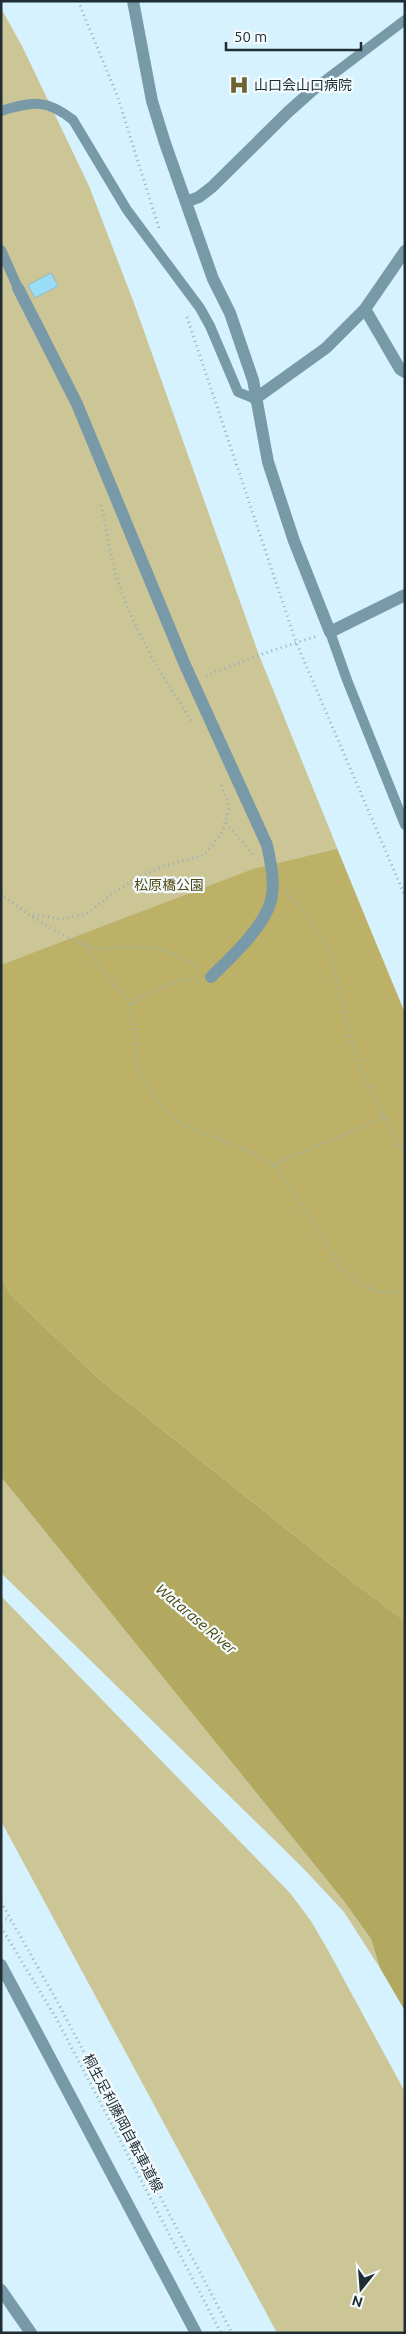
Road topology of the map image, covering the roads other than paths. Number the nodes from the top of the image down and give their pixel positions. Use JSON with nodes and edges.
{"nodes":[{"id":1,"x":133,"y":1,"type":"edge"},
{"id":2,"x":405,"y":20,"type":"edge"},
{"id":3,"x":315,"y":88,"type":"joint"},
{"id":4,"x":1,"y":112,"type":"edge"},
{"id":5,"x":186,"y":202,"type":"junction"},
{"id":6,"x":1,"y":250,"type":"edge"},
{"id":7,"x":405,"y":251,"type":"edge"},
{"id":8,"x":18,"y":288,"type":"joint"},
{"id":9,"x":365,"y":309,"type":"junction"},
{"id":10,"x":405,"y":372,"type":"edge"},
{"id":11,"x":255,"y":399,"type":"junction"},
{"id":12,"x":405,"y":595,"type":"edge"},
{"id":13,"x":330,"y":632,"type":"junction"},
{"id":14,"x":405,"y":825,"type":"edge"},
{"id":15,"x":211,"y":976,"type":"road end"},
{"id":16,"x":1,"y":1965,"type":"edge"},
{"id":17,"x":1,"y":2290,"type":"edge"},
{"id":18,"x":31,"y":2333,"type":"edge"},
{"id":19,"x":196,"y":2333,"type":"edge"}],
"edges":[{"from":1,"to":5,"type":"street"},
{"from":2,"to":3,"type":"lane"},
{"from":3,"to":5,"type":"street"},
{"from":4,"to":11,"type":"lane"},
{"from":5,"to":11,"type":"street"},
{"from":6,"to":8,"type":"lane"},
{"from":7,"to":9,"type":"street"},
{"from":8,"to":15,"type":"street"},
{"from":9,"to":10,"type":"street"},
{"from":9,"to":11,"type":"street"},
{"from":11,"to":13,"type":"street"},
{"from":12,"to":13,"type":"street"},
{"from":13,"to":14,"type":"lane"},
{"from":16,"to":19,"type":"street"},
{"from":17,"to":18,"type":"street"}]}
